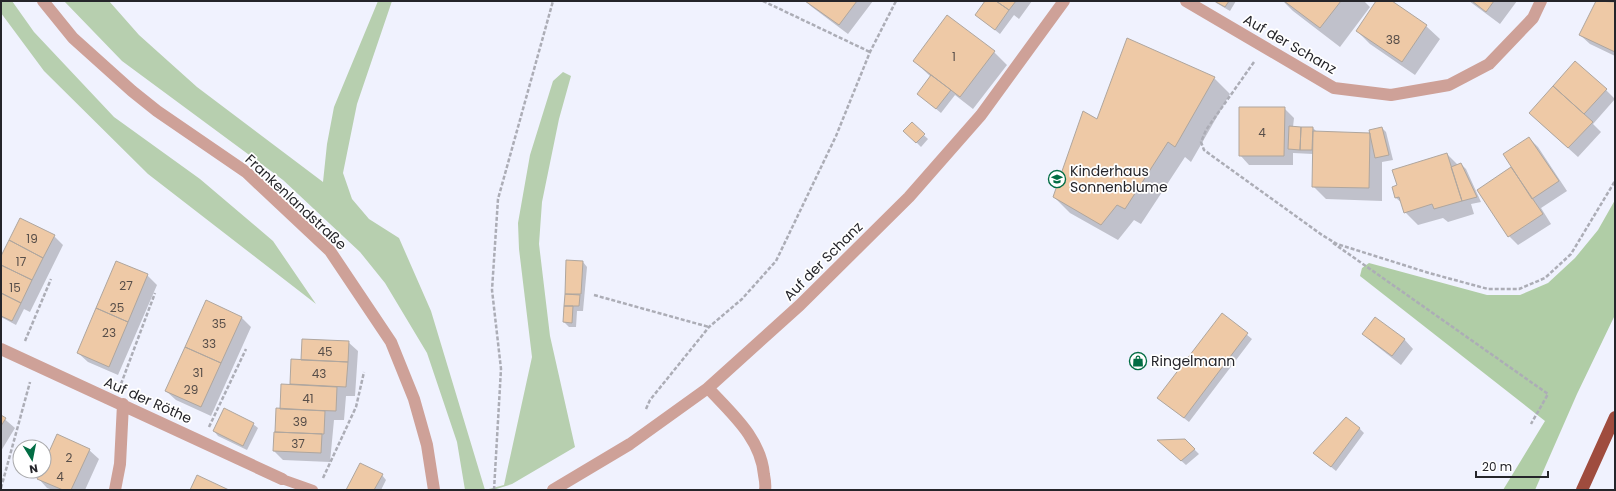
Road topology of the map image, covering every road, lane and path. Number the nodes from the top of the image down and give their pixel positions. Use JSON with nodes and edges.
{"nodes":[{"id":1,"x":43,"y":1,"type":"edge"},
{"id":2,"x":553,"y":1,"type":"edge"},
{"id":3,"x":763,"y":1,"type":"edge"},
{"id":4,"x":896,"y":1,"type":"edge"},
{"id":5,"x":1064,"y":1,"type":"edge"},
{"id":6,"x":1186,"y":1,"type":"edge"},
{"id":7,"x":1541,"y":1,"type":"edge"},
{"id":8,"x":1265,"y":47,"type":"junction"},
{"id":9,"x":870,"y":52,"type":"junction"},
{"id":10,"x":1615,"y":182,"type":"edge"},
{"id":11,"x":1322,"y":236,"type":"junction"},
{"id":12,"x":51,"y":279,"type":"dead end"},
{"id":13,"x":155,"y":293,"type":"dead end"},
{"id":14,"x":594,"y":295,"type":"dead end"},
{"id":15,"x":709,"y":327,"type":"junction"},
{"id":16,"x":1,"y":349,"type":"edge"},
{"id":17,"x":246,"y":349,"type":"dead end"},
{"id":18,"x":19,"y":357,"type":"junction"},
{"id":19,"x":34,"y":365,"type":"junction"},
{"id":20,"x":364,"y":372,"type":"dead end"},
{"id":21,"x":708,"y":388,"type":"junction"},
{"id":22,"x":119,"y":403,"type":"junction"},
{"id":23,"x":644,"y":412,"type":"dead end"},
{"id":24,"x":1615,"y":417,"type":"edge"},
{"id":25,"x":1531,"y":424,"type":"dead end"},
{"id":26,"x":202,"y":441,"type":"junction"},
{"id":27,"x":282,"y":479,"type":"joint"},
{"id":28,"x":2,"y":481,"type":"edge"},
{"id":29,"x":317,"y":487,"type":"edge"},
{"id":30,"x":1,"y":488,"type":"edge"},
{"id":31,"x":115,"y":490,"type":"edge"},
{"id":32,"x":434,"y":490,"type":"edge"},
{"id":33,"x":494,"y":490,"type":"edge"},
{"id":34,"x":553,"y":490,"type":"edge"},
{"id":35,"x":765,"y":490,"type":"edge"},
{"id":36,"x":1582,"y":490,"type":"edge"}],
"edges":[{"from":1,"to":32,"type":"street","name":"Frankenlandstraße"},
{"from":2,"to":33,"type":"path"},
{"from":3,"to":9,"type":"path"},
{"from":4,"to":9,"type":"path"},
{"from":5,"to":21,"type":"street","name":"Auf der Schanz"},
{"from":6,"to":8,"type":"street","name":"Auf der Schanz"},
{"from":7,"to":8,"type":"street","name":"Auf der Schanz"},
{"from":8,"to":11,"type":"path"},
{"from":9,"to":15,"type":"path"},
{"from":10,"to":11,"type":"path"},
{"from":11,"to":25,"type":"path"},
{"from":12,"to":18,"type":"path"},
{"from":13,"to":22,"type":"path"},
{"from":14,"to":15,"type":"path"},
{"from":15,"to":23,"type":"path"},
{"from":16,"to":18,"type":"street","name":"Auf der Röthe"},
{"from":17,"to":26,"type":"path"},
{"from":18,"to":19,"type":"street","name":"Auf der Röthe"},
{"from":19,"to":22,"type":"street","name":"Auf der Röthe"},
{"from":19,"to":28,"type":"path"},
{"from":20,"to":29,"type":"path"},
{"from":21,"to":34,"type":"street","name":"Auf der Schanz"},
{"from":21,"to":35,"type":"street"},
{"from":22,"to":26,"type":"street","name":"Auf der Röthe"},
{"from":22,"to":31,"type":"street"},
{"from":24,"to":36,"type":"highway"},
{"from":26,"to":27,"type":"street","name":"Auf der Röthe"},
{"from":27,"to":29,"type":"lane"},
{"from":28,"to":30,"type":"path"}]}
